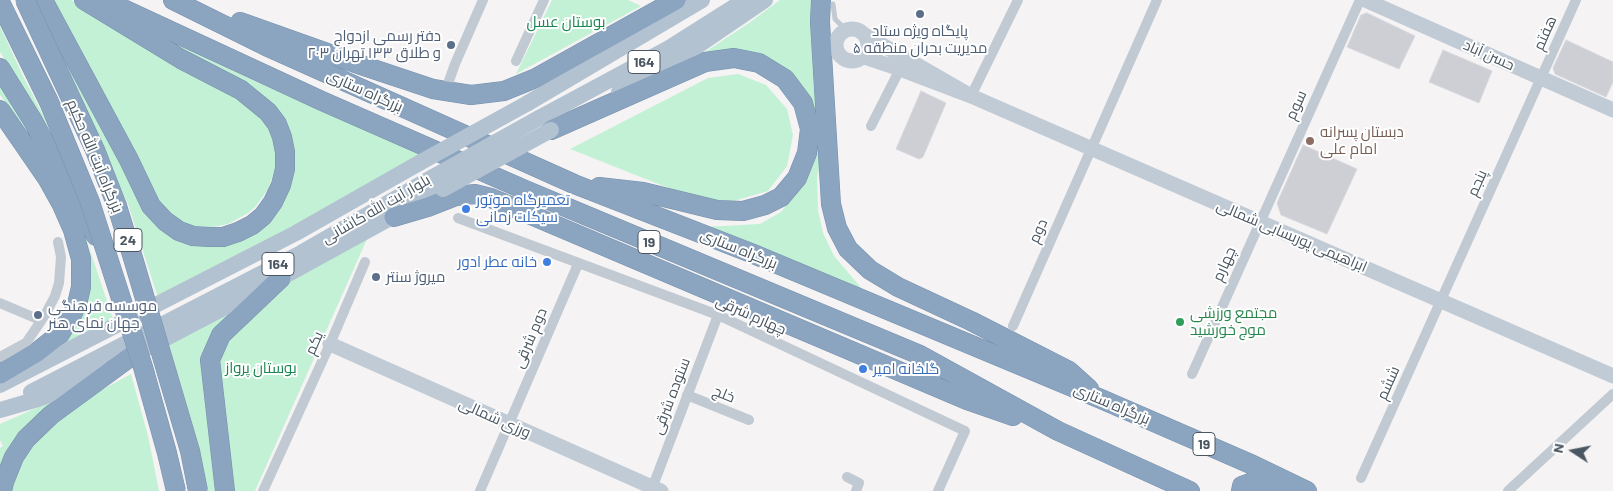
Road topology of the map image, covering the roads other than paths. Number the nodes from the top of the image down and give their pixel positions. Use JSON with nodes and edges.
{"nodes":[{"id":1,"x":24,"y":0,"type":"edge"},
{"id":2,"x":84,"y":0,"type":"edge"},
{"id":3,"x":104,"y":0,"type":"edge"},
{"id":4,"x":173,"y":0,"type":"edge"},
{"id":5,"x":483,"y":0,"type":"edge"},
{"id":6,"x":544,"y":0,"type":"edge"},
{"id":7,"x":676,"y":0,"type":"edge"},
{"id":8,"x":702,"y":0,"type":"edge"},
{"id":9,"x":745,"y":0,"type":"edge"},
{"id":10,"x":765,"y":0,"type":"edge"},
{"id":11,"x":1018,"y":0,"type":"edge"},
{"id":12,"x":1157,"y":0,"type":"edge"},
{"id":13,"x":1360,"y":0,"type":"edge"},
{"id":14,"x":1365,"y":0,"type":"edge"},
{"id":15,"x":1576,"y":0,"type":"edge"},
{"id":16,"x":44,"y":1,"type":"edge"},
{"id":17,"x":0,"y":2,"type":"edge"},
{"id":18,"x":827,"y":2,"type":"edge"},
{"id":19,"x":202,"y":14,"type":"junction"},
{"id":20,"x":846,"y":30,"type":"junction"},
{"id":21,"x":865,"y":35,"type":"junction"},
{"id":22,"x":864,"y":57,"type":"junction"},
{"id":23,"x":516,"y":61,"type":"dead end"},
{"id":24,"x":0,"y":68,"type":"edge"},
{"id":25,"x":900,"y":69,"type":"junction"},
{"id":26,"x":1541,"y":78,"type":"junction"},
{"id":27,"x":445,"y":92,"type":"junction"},
{"id":28,"x":971,"y":96,"type":"junction"},
{"id":29,"x":0,"y":110,"type":"edge"},
{"id":30,"x":1613,"y":110,"type":"edge"},
{"id":31,"x":545,"y":124,"type":"junction"},
{"id":32,"x":870,"y":126,"type":"dead end"},
{"id":33,"x":1091,"y":149,"type":"junction"},
{"id":34,"x":438,"y":183,"type":"junction"},
{"id":35,"x":574,"y":184,"type":"junction"},
{"id":36,"x":394,"y":217,"type":"junction"},
{"id":37,"x":458,"y":218,"type":"dead end"},
{"id":38,"x":1260,"y":222,"type":"junction"},
{"id":39,"x":58,"y":242,"type":"dead end"},
{"id":40,"x":109,"y":257,"type":"junction"},
{"id":41,"x":365,"y":262,"type":"dead end"},
{"id":42,"x":578,"y":264,"type":"junction"},
{"id":43,"x":281,"y":278,"type":"junction"},
{"id":44,"x":1441,"y":301,"type":"junction"},
{"id":45,"x":0,"y":303,"type":"edge"},
{"id":46,"x":718,"y":315,"type":"junction"},
{"id":47,"x":40,"y":320,"type":"junction"},
{"id":48,"x":1013,"y":326,"type":"dead end"},
{"id":49,"x":330,"y":344,"type":"junction"},
{"id":50,"x":133,"y":355,"type":"junction"},
{"id":51,"x":0,"y":357,"type":"edge"},
{"id":52,"x":0,"y":374,"type":"edge"},
{"id":53,"x":1192,"y":374,"type":"dead end"},
{"id":54,"x":1613,"y":376,"type":"edge"},
{"id":55,"x":0,"y":385,"type":"edge"},
{"id":56,"x":1613,"y":394,"type":"edge"},
{"id":57,"x":687,"y":395,"type":"junction"},
{"id":58,"x":1101,"y":399,"type":"junction"},
{"id":59,"x":0,"y":409,"type":"edge"},
{"id":60,"x":749,"y":420,"type":"dead end"},
{"id":61,"x":510,"y":424,"type":"junction"},
{"id":62,"x":1058,"y":430,"type":"junction"},
{"id":63,"x":167,"y":453,"type":"junction"},
{"id":64,"x":848,"y":477,"type":"dead end"},
{"id":65,"x":1362,"y":478,"type":"dead end"},
{"id":66,"x":654,"y":490,"type":"edge"},
{"id":67,"x":2,"y":491,"type":"edge"},
{"id":68,"x":167,"y":491,"type":"edge"},
{"id":69,"x":176,"y":491,"type":"edge"},
{"id":70,"x":198,"y":491,"type":"edge"},
{"id":71,"x":224,"y":491,"type":"edge"},
{"id":72,"x":263,"y":491,"type":"edge"},
{"id":73,"x":480,"y":491,"type":"edge"},
{"id":74,"x":856,"y":491,"type":"edge"},
{"id":75,"x":938,"y":491,"type":"edge"},
{"id":76,"x":1190,"y":491,"type":"edge"},
{"id":77,"x":1241,"y":491,"type":"edge"},
{"id":78,"x":1280,"y":491,"type":"edge"},
{"id":79,"x":1307,"y":491,"type":"edge"},
{"id":80,"x":1508,"y":491,"type":"edge"}],
"edges":[{"from":1,"to":70,"type":"highway","name":"بزرگراه آیت الله حکیم","number":"24","bridge":true},
{"from":2,"to":16,"type":"highway"},
{"from":3,"to":62,"type":"highway","name":"بزرگراه ستاری","number":"19"},
{"from":4,"to":19,"type":"highway","name":"بزرگراه ستاری","number":"19"},
{"from":5,"to":27,"type":"street"},
{"from":6,"to":23,"type":"street"},
{"from":7,"to":27,"type":"highway"},
{"from":8,"to":55,"type":"main road","name":"بلوار آیت الله کاشانی","number":"164","bridge":true},
{"from":9,"to":31,"type":"main road","number":"164"},
{"from":10,"to":31,"type":"main road"},
{"from":11,"to":28,"type":"street"},
{"from":12,"to":33,"type":"street","name":"دوم"},
{"from":13,"to":38,"type":"street","name":"سوم"},
{"from":14,"to":26,"type":"street","name":"حسن آباد"},
{"from":15,"to":26,"type":"street","name":"هفتم"},
{"from":17,"to":40,"type":"highway","name":"بزرگراه آیت الله حکیم","number":"24","bridge":true},
{"from":18,"to":20,"type":"lane"},
{"from":18,"to":58,"type":"highway"},
{"from":19,"to":27,"type":"highway"},
{"from":19,"to":35,"type":"highway","name":"بزرگراه ستاری","number":"19"},
{"from":20,"to":21,"type":"street"},
{"from":20,"to":22,"type":"street"},
{"from":21,"to":22,"type":"street"},
{"from":21,"to":28,"type":"street","name":"ابراهیمی پوربسابی شمالی"},
{"from":22,"to":25,"type":"street","name":"ابراهیمی پوربسابی شمالی"},
{"from":24,"to":40,"type":"highway"},
{"from":25,"to":28,"type":"street","name":"ابراهیمی پوربسابی شمالی"},
{"from":25,"to":32,"type":"street"},
{"from":26,"to":30,"type":"street","name":"حسن آباد"},
{"from":26,"to":44,"type":"street","name":"پنجم"},
{"from":28,"to":33,"type":"street","name":"ابراهیمی پوربسابی شمالی"},
{"from":29,"to":52,"type":"highway"},
{"from":31,"to":34,"type":"main road","bridge":true},
{"from":31,"to":35,"type":"highway"},
{"from":33,"to":38,"type":"street","name":"ابراهیمی پوربسابی شمالی"},
{"from":33,"to":48,"type":"street","name":"دوم"},
{"from":34,"to":36,"type":"main road"},
{"from":34,"to":59,"type":"main road","name":"بلوار آیت الله کاشانی","number":"164"},
{"from":35,"to":58,"type":"highway","name":"بزرگراه ستاری","number":"19"},
{"from":36,"to":43,"type":"main road"},
{"from":36,"to":62,"type":"highway"},
{"from":37,"to":42,"type":"street","name":"چهارم شرقی"},
{"from":38,"to":44,"type":"street","name":"ابراهیمی پوربسابی شمالی"},
{"from":38,"to":53,"type":"street","name":"چهارم"},
{"from":39,"to":47,"type":"street"},
{"from":40,"to":63,"type":"highway","name":"بزرگراه آیت الله حکیم","number":"24","bridge":true},
{"from":41,"to":49,"type":"street","name":"یکم"},
{"from":42,"to":46,"type":"street","name":"چهارم شرقی"},
{"from":42,"to":61,"type":"street","name":"دوم شرقی"},
{"from":43,"to":50,"type":"main road"},
{"from":43,"to":71,"type":"highway"},
{"from":44,"to":54,"type":"street","name":"ابراهیمی پوربسابی شمالی"},
{"from":44,"to":65,"type":"street","name":"ششم"},
{"from":45,"to":47,"type":"street"},
{"from":46,"to":57,"type":"street","name":"ستوده شرقی"},
{"from":46,"to":75,"type":"street","name":"چهارم شرقی"},
{"from":47,"to":51,"type":"street"},
{"from":49,"to":61,"type":"street","name":"ورزی شمالی"},
{"from":49,"to":72,"type":"street","name":"یکم"},
{"from":50,"to":59,"type":"main road"},
{"from":50,"to":67,"type":"highway"},
{"from":56,"to":80,"type":"street"},
{"from":57,"to":60,"type":"street","name":"خلج"},
{"from":57,"to":66,"type":"street","name":"ستوده شرقی"},
{"from":58,"to":79,"type":"highway","name":"بزرگراه ستاری","number":"19"},
{"from":61,"to":66,"type":"street","name":"ورزی شمالی"},
{"from":61,"to":73,"type":"street","name":"دوم شرقی"},
{"from":62,"to":76,"type":"highway","name":"بزرگراه ستاری","number":"19"},
{"from":63,"to":68,"type":"highway","bridge":true},
{"from":63,"to":69,"type":"highway","name":"بزرگراه آیت الله حکیم","number":"24","bridge":true},
{"from":64,"to":74,"type":"street"},
{"from":77,"to":78,"type":"highway"}]}
